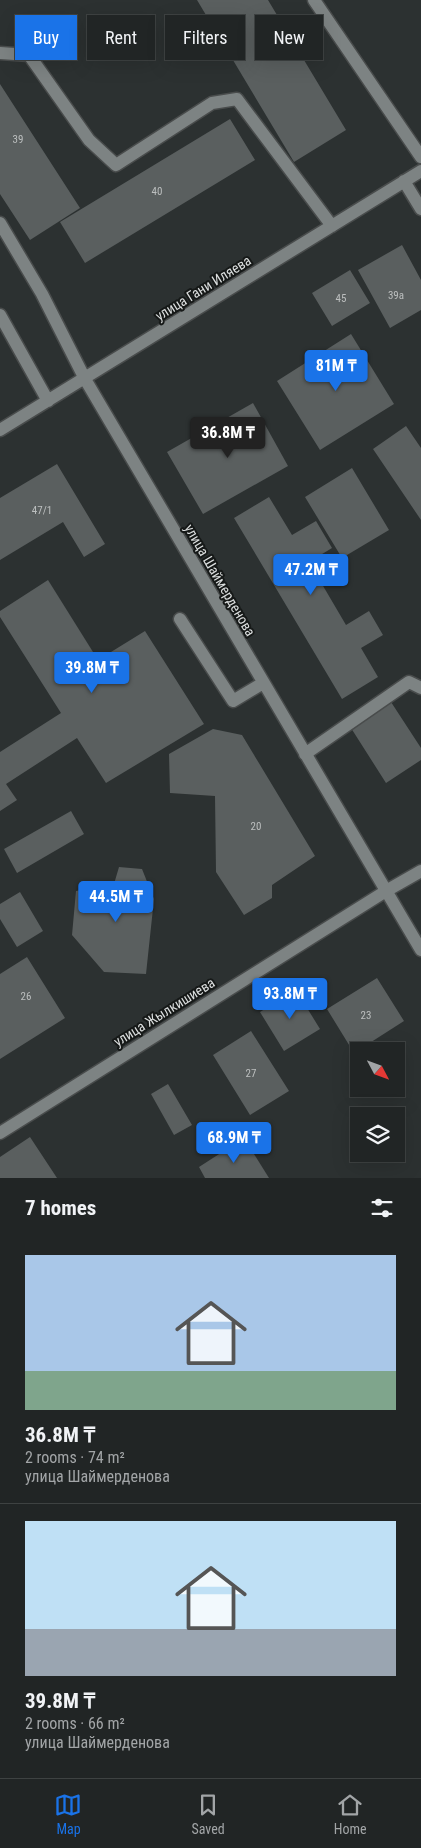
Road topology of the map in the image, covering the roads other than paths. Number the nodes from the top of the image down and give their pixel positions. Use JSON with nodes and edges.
{"nodes":[{"id":1,"x":314,"y":0,"type":"edge"},
{"id":2,"x":0,"y":53,"type":"edge"},
{"id":3,"x":421,"y":157,"type":"edge"},
{"id":4,"x":421,"y":171,"type":"edge"},
{"id":5,"x":404,"y":181,"type":"junction"},
{"id":6,"x":421,"y":209,"type":"edge"},
{"id":7,"x":0,"y":222,"type":"edge"},
{"id":8,"x":332,"y":226,"type":"junction"},
{"id":9,"x":0,"y":315,"type":"edge"},
{"id":10,"x":85,"y":379,"type":"junction"},
{"id":11,"x":48,"y":401,"type":"junction"},
{"id":12,"x":0,"y":430,"type":"edge"},
{"id":13,"x":180,"y":619,"type":"dead end"},
{"id":14,"x":263,"y":683,"type":"junction"},
{"id":15,"x":421,"y":688,"type":"edge"},
{"id":16,"x":305,"y":754,"type":"junction"},
{"id":17,"x":421,"y":871,"type":"edge"},
{"id":18,"x":386,"y":891,"type":"junction"},
{"id":19,"x":421,"y":950,"type":"edge"},
{"id":20,"x":0,"y":1133,"type":"edge"}],
"edges":[{"from":1,"to":3,"type":"street"},
{"from":2,"to":8,"type":"street"},
{"from":4,"to":5,"type":"street","name":"улица Гани Иляева"},
{"from":5,"to":6,"type":"street"},
{"from":5,"to":8,"type":"street","name":"улица Гани Иляева"},
{"from":7,"to":10,"type":"street","name":"улица Шаймерденова"},
{"from":8,"to":10,"type":"street","name":"улица Гани Иляева"},
{"from":9,"to":11,"type":"street"},
{"from":10,"to":11,"type":"street","name":"улица Гани Иляева"},
{"from":10,"to":14,"type":"street","name":"улица Шаймерденова"},
{"from":11,"to":12,"type":"street","name":"улица Гани Иляева"},
{"from":13,"to":14,"type":"street"},
{"from":14,"to":16,"type":"street","name":"улица Шаймерденова"},
{"from":15,"to":16,"type":"street"},
{"from":16,"to":18,"type":"street","name":"улица Шаймерденова"},
{"from":17,"to":18,"type":"street","name":"улица Жылкишиева"},
{"from":18,"to":19,"type":"street","name":"улица Шаймерденова"},
{"from":18,"to":20,"type":"street","name":"улица Жылкишиева"}]}
